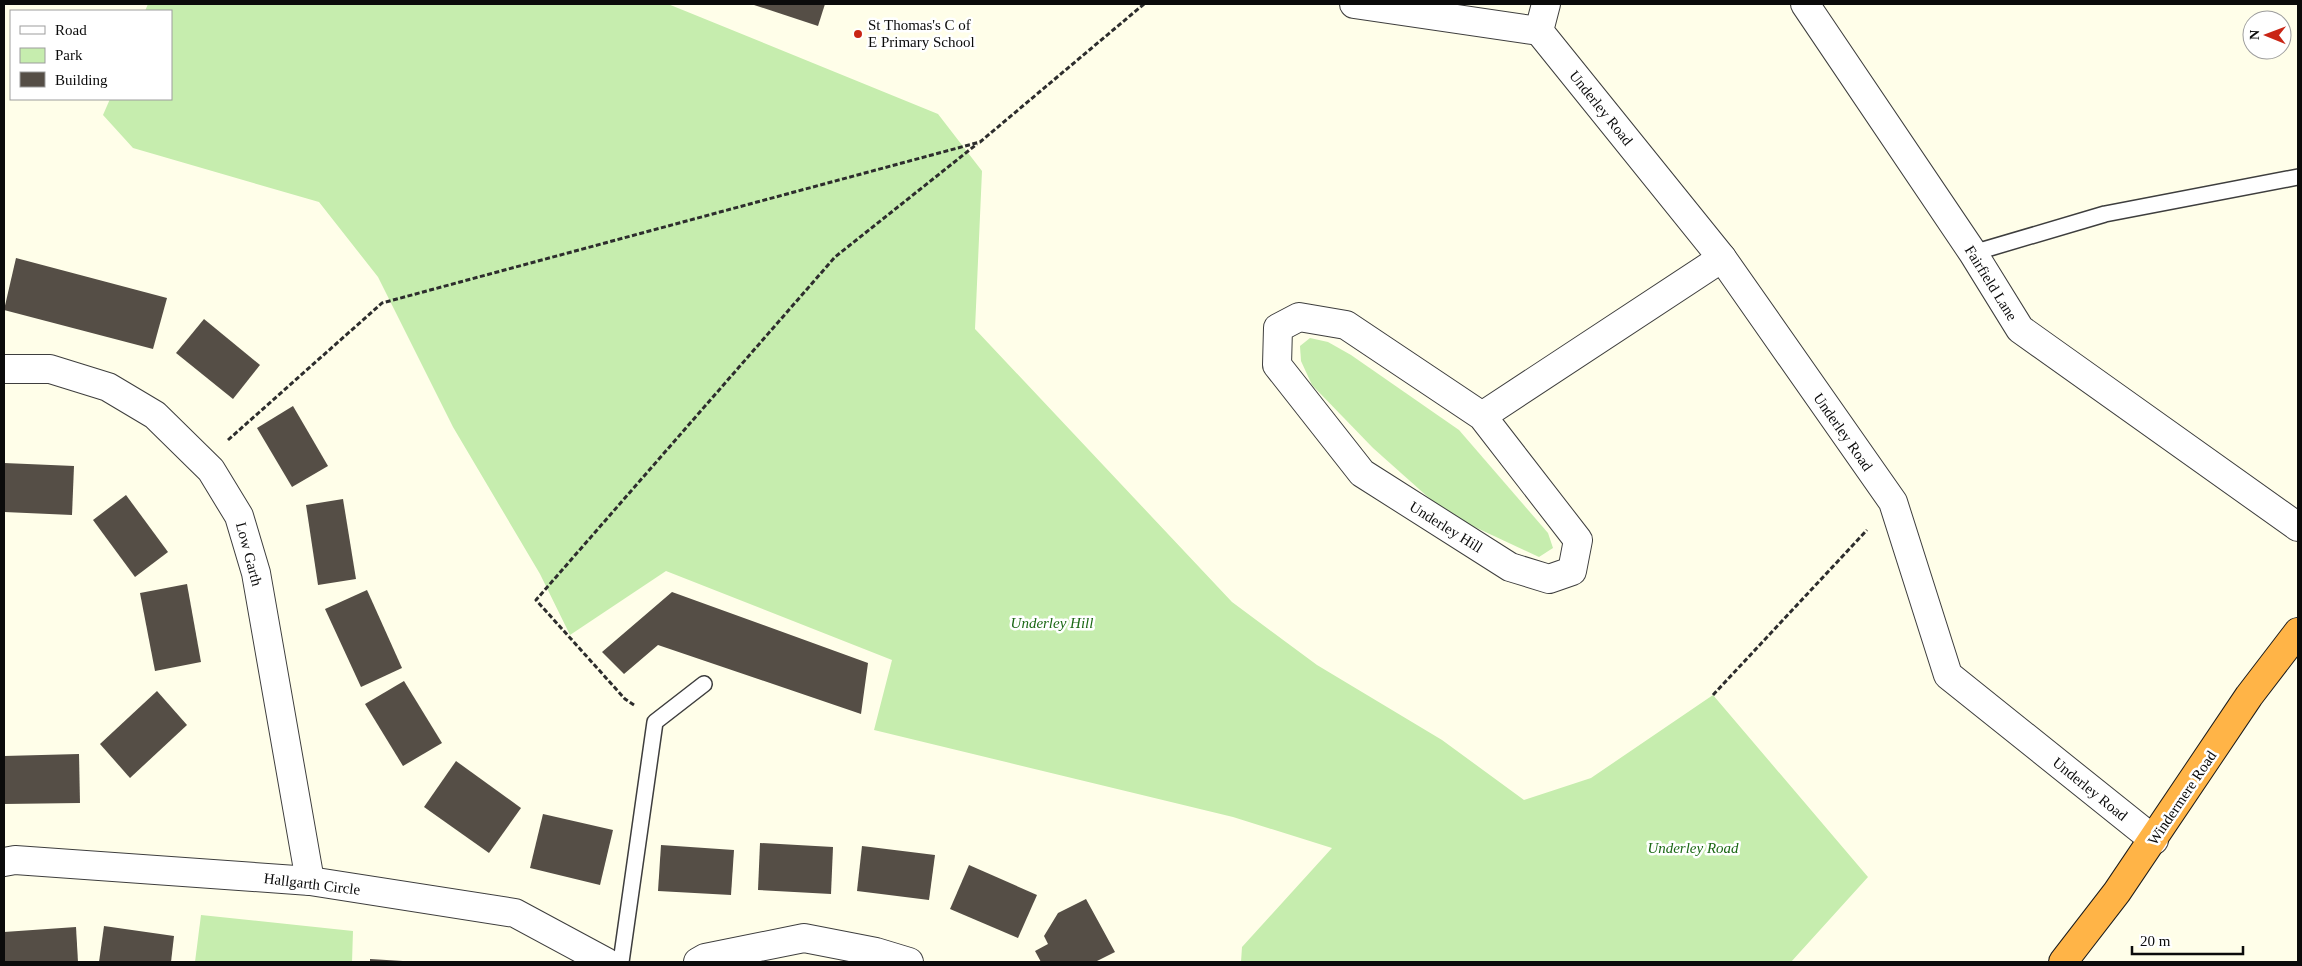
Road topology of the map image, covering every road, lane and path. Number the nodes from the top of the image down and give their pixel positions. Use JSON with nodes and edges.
{"nodes":[{"id":1,"x":1144,"y":4,"type":"edge"},
{"id":2,"x":1354,"y":4,"type":"edge"},
{"id":3,"x":1546,"y":4,"type":"edge"},
{"id":4,"x":1805,"y":4,"type":"edge"},
{"id":5,"x":1539,"y":31,"type":"junction"},
{"id":6,"x":980,"y":142,"type":"junction"},
{"id":7,"x":2298,"y":178,"type":"edge"},
{"id":8,"x":1973,"y":253,"type":"junction"},
{"id":9,"x":1722,"y":258,"type":"junction"},
{"id":10,"x":4,"y":369,"type":"edge"},
{"id":11,"x":1482,"y":416,"type":"junction"},
{"id":12,"x":211,"y":470,"type":"junction"},
{"id":13,"x":1893,"y":502,"type":"junction"},
{"id":14,"x":2298,"y":527,"type":"edge"},
{"id":15,"x":2298,"y":632,"type":"edge"},
{"id":16,"x":704,"y":684,"type":"dead end"},
{"id":17,"x":1713,"y":695,"type":"dead end"},
{"id":18,"x":655,"y":722,"type":"junction"},
{"id":19,"x":2154,"y":840,"type":"junction"},
{"id":20,"x":4,"y":862,"type":"edge"},
{"id":21,"x":310,"y":881,"type":"junction"},
{"id":22,"x":606,"y":962,"type":"edge"},
{"id":23,"x":621,"y":962,"type":"edge"},
{"id":24,"x":698,"y":962,"type":"edge"},
{"id":25,"x":909,"y":962,"type":"edge"},
{"id":26,"x":2062,"y":962,"type":"edge"}],
"edges":[{"from":1,"to":6,"type":"path"},
{"from":2,"to":5,"type":"street"},
{"from":3,"to":5,"type":"street"},
{"from":4,"to":8,"type":"street","name":"Fairfield Lane"},
{"from":5,"to":9,"type":"street","name":"Underley Road"},
{"from":6,"to":12,"type":"path"},
{"from":6,"to":18,"type":"path"},
{"from":7,"to":8,"type":"lane"},
{"from":8,"to":14,"type":"street","name":"Fairfield Lane"},
{"from":9,"to":11,"type":"street"},
{"from":9,"to":13,"type":"street","name":"Underley Road"},
{"from":10,"to":12,"type":"street","name":"Low Garth"},
{"from":11,"to":11,"type":"street","name":"Underley Hill"},
{"from":12,"to":21,"type":"street","name":"Low Garth"},
{"from":13,"to":17,"type":"path"},
{"from":13,"to":19,"type":"street","name":"Underley Road"},
{"from":15,"to":19,"type":"highway","name":"Windermere Road"},
{"from":16,"to":18,"type":"lane"},
{"from":18,"to":23,"type":"lane"},
{"from":19,"to":26,"type":"highway","name":"Windermere Road"},
{"from":20,"to":21,"type":"street","name":"Hallgarth Circle"},
{"from":21,"to":22,"type":"street","name":"Hallgarth Circle"},
{"from":24,"to":25,"type":"street"}]}
